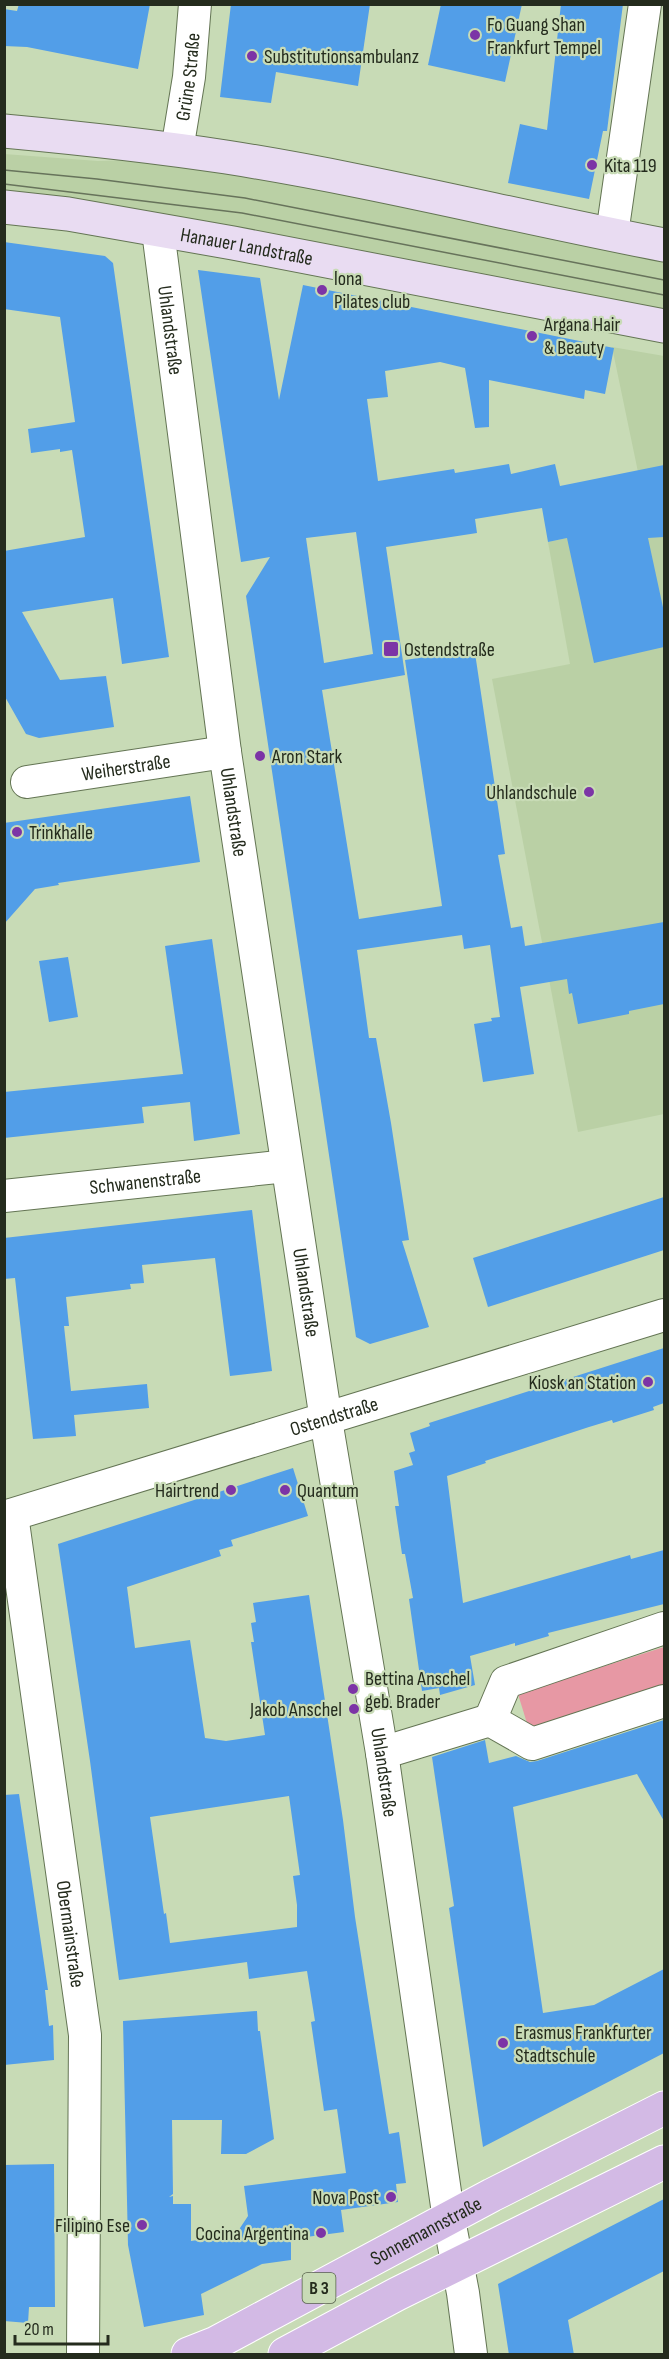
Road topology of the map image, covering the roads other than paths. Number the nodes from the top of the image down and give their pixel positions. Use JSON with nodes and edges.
{"nodes":[{"id":1,"x":195,"y":4,"type":"edge"},
{"id":2,"x":645,"y":4,"type":"edge"},
{"id":3,"x":4,"y":131,"type":"edge"},
{"id":4,"x":177,"y":150,"type":"junction"},
{"id":5,"x":4,"y":207,"type":"edge"},
{"id":6,"x":158,"y":231,"type":"junction"},
{"id":7,"x":612,"y":234,"type":"junction"},
{"id":8,"x":664,"y":245,"type":"edge"},
{"id":9,"x":664,"y":326,"type":"edge"},
{"id":10,"x":225,"y":752,"type":"junction"},
{"id":11,"x":27,"y":782,"type":"dead end"},
{"id":12,"x":287,"y":1166,"type":"junction"},
{"id":13,"x":4,"y":1196,"type":"edge"},
{"id":14,"x":664,"y":1315,"type":"edge"},
{"id":15,"x":326,"y":1420,"type":"junction"},
{"id":16,"x":8,"y":1516,"type":"edge"},
{"id":17,"x":664,"y":1628,"type":"edge"},
{"id":18,"x":664,"y":1701,"type":"edge"},
{"id":19,"x":490,"y":1720,"type":"junction"},
{"id":20,"x":382,"y":1753,"type":"junction"},
{"id":21,"x":664,"y":2108,"type":"edge"},
{"id":22,"x":664,"y":2162,"type":"edge"},
{"id":23,"x":449,"y":2220,"type":"junction"},
{"id":24,"x":458,"y":2264,"type":"junction"},
{"id":25,"x":83,"y":2355,"type":"edge"},
{"id":26,"x":188,"y":2355,"type":"edge"},
{"id":27,"x":285,"y":2355,"type":"edge"},
{"id":28,"x":471,"y":2355,"type":"edge"}],
"edges":[{"from":1,"to":4,"type":"street","name":"Grüne Straße"},
{"from":2,"to":7,"type":"street"},
{"from":3,"to":4,"type":"main road"},
{"from":4,"to":7,"type":"main road"},
{"from":5,"to":6,"type":"main road","name":"Hanauer Landstraße"},
{"from":6,"to":9,"type":"main road","name":"Hanauer Landstraße"},
{"from":6,"to":10,"type":"street","name":"Uhlandstraße"},
{"from":7,"to":8,"type":"main road"},
{"from":10,"to":11,"type":"street","name":"Weiherstraße"},
{"from":10,"to":12,"type":"street","name":"Uhlandstraße"},
{"from":12,"to":13,"type":"street","name":"Schwanenstraße"},
{"from":12,"to":15,"type":"street","name":"Uhlandstraße"},
{"from":14,"to":15,"type":"street","name":"Ostendstraße"},
{"from":15,"to":16,"type":"street","name":"Ostendstraße"},
{"from":15,"to":20,"type":"street","name":"Uhlandstraße"},
{"from":16,"to":25,"type":"street","name":"Obermainstraße"},
{"from":17,"to":19,"type":"street"},
{"from":18,"to":19,"type":"street"},
{"from":19,"to":20,"type":"street"},
{"from":20,"to":23,"type":"street","name":"Uhlandstraße"},
{"from":21,"to":23,"type":"main road","name":"Sonnemannstraße","number":"B 3"},
{"from":22,"to":24,"type":"main road","number":"B 3"},
{"from":23,"to":24,"type":"street","name":"Uhlandstraße"},
{"from":23,"to":26,"type":"main road","name":"Sonnemannstraße","number":"B 3"},
{"from":24,"to":27,"type":"main road","number":"B 3"},
{"from":24,"to":28,"type":"street","name":"Uhlandstraße"}]}
